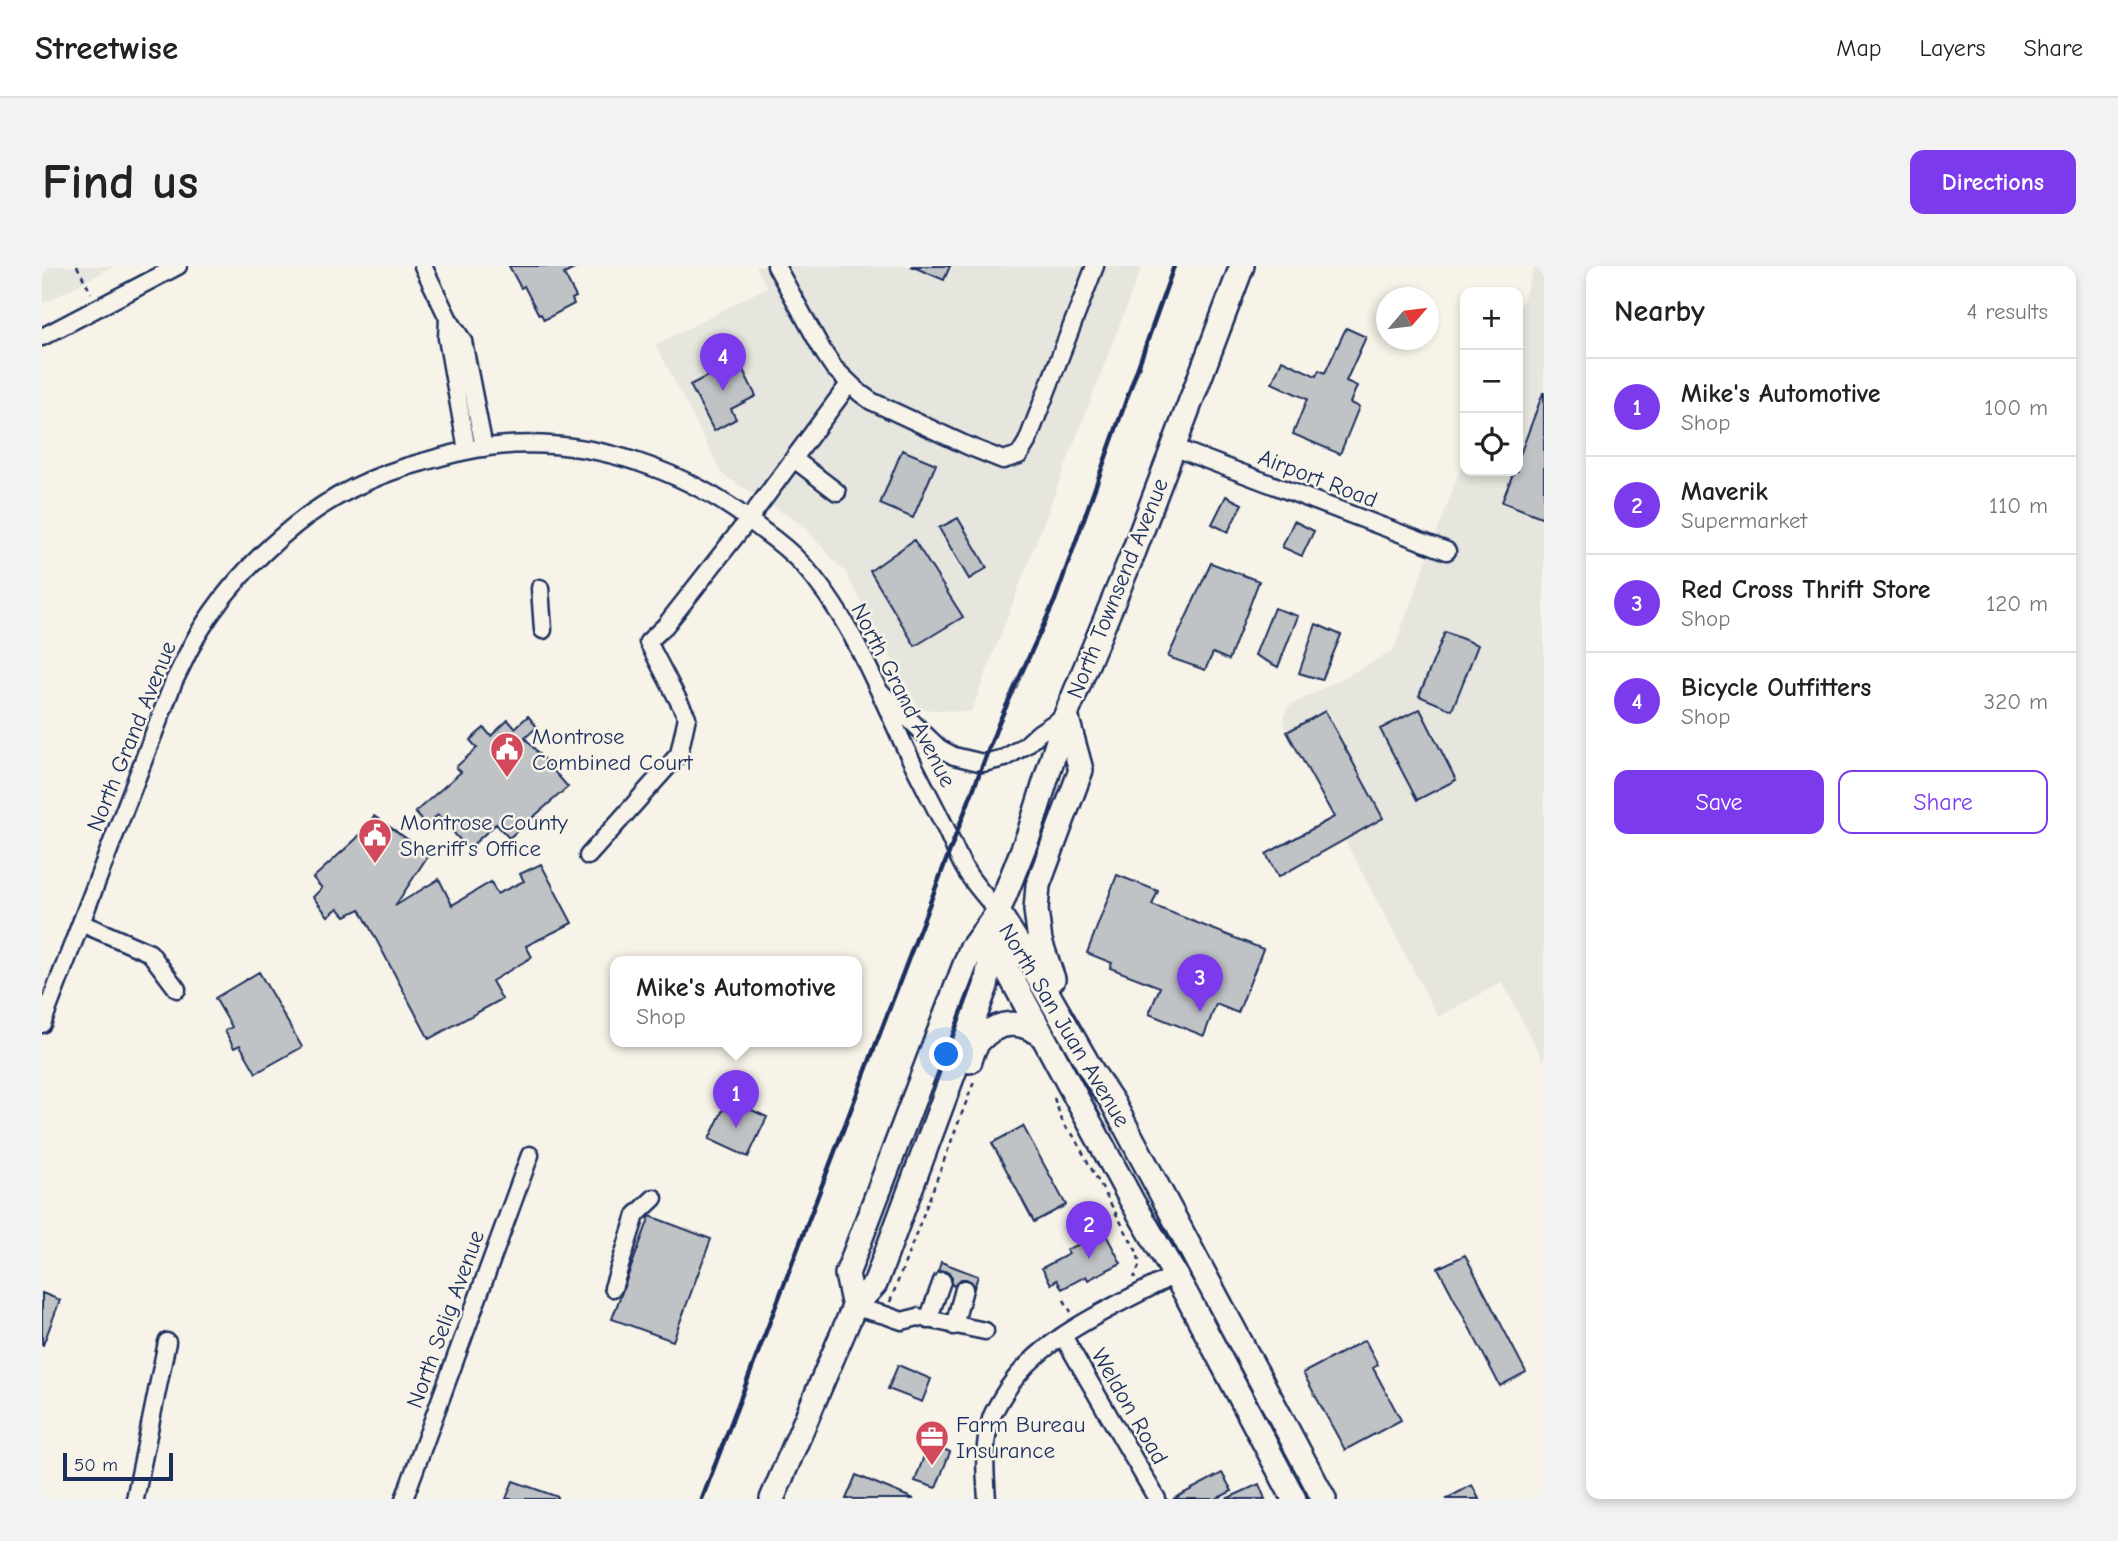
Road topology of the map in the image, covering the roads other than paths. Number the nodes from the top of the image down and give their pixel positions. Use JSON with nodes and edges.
{"nodes":[{"id":1,"x":178,"y":266,"type":"edge"},
{"id":2,"x":423,"y":266,"type":"edge"},
{"id":3,"x":776,"y":266,"type":"edge"},
{"id":4,"x":1095,"y":266,"type":"edge"},
{"id":5,"x":1242,"y":266,"type":"edge"},
{"id":6,"x":42,"y":337,"type":"edge"},
{"id":7,"x":849,"y":384,"type":"junction"},
{"id":8,"x":1173,"y":447,"type":"junction"},
{"id":9,"x":475,"y":449,"type":"junction"},
{"id":10,"x":794,"y":459,"type":"junction"},
{"id":11,"x":837,"y":492,"type":"dead end"},
{"id":12,"x":749,"y":519,"type":"junction"},
{"id":13,"x":1447,"y":551,"type":"dead end"},
{"id":14,"x":540,"y":588,"type":"dead end"},
{"id":15,"x":543,"y":630,"type":"dead end"},
{"id":16,"x":878,"y":690,"type":"junction"},
{"id":17,"x":1066,"y":715,"type":"junction"},
{"id":18,"x":588,"y":856,"type":"dead end"},
{"id":19,"x":998,"y":912,"type":"junction"},
{"id":20,"x":81,"y":923,"type":"junction"},
{"id":21,"x":177,"y":989,"type":"dead end"},
{"id":22,"x":42,"y":1024,"type":"edge"},
{"id":23,"x":1042,"y":1036,"type":"junction"},
{"id":24,"x":1113,"y":1102,"type":"junction"},
{"id":25,"x":530,"y":1155,"type":"dead end"},
{"id":26,"x":918,"y":1170,"type":"junction"},
{"id":27,"x":1150,"y":1172,"type":"junction"},
{"id":28,"x":1124,"y":1186,"type":"junction"},
{"id":29,"x":654,"y":1198,"type":"dead end"},
{"id":30,"x":1174,"y":1275,"type":"junction"},
{"id":31,"x":942,"y":1281,"type":"dead end"},
{"id":32,"x":613,"y":1288,"type":"dead end"},
{"id":33,"x":964,"y":1289,"type":"dead end"},
{"id":34,"x":854,"y":1307,"type":"junction"},
{"id":35,"x":928,"y":1320,"type":"junction"},
{"id":36,"x":954,"y":1326,"type":"junction"},
{"id":37,"x":985,"y":1331,"type":"dead end"},
{"id":38,"x":1063,"y":1336,"type":"junction"},
{"id":39,"x":167,"y":1342,"type":"dead end"},
{"id":40,"x":135,"y":1499,"type":"edge"},
{"id":41,"x":404,"y":1499,"type":"edge"},
{"id":42,"x":772,"y":1499,"type":"edge"},
{"id":43,"x":987,"y":1499,"type":"edge"},
{"id":44,"x":1157,"y":1499,"type":"edge"},
{"id":45,"x":1294,"y":1499,"type":"edge"},
{"id":46,"x":1324,"y":1499,"type":"edge"}],
"edges":[{"from":1,"to":6,"type":"street"},
{"from":2,"to":9,"type":"street"},
{"from":3,"to":7,"type":"street"},
{"from":4,"to":7,"type":"street"},
{"from":5,"to":8,"type":"highway","name":"North Townsend Avenue"},
{"from":7,"to":10,"type":"street"},
{"from":8,"to":13,"type":"street","name":"Airport Road"},
{"from":8,"to":17,"type":"highway","name":"North Townsend Avenue"},
{"from":9,"to":12,"type":"street","name":"North Grand Avenue"},
{"from":9,"to":20,"type":"street","name":"North Grand Avenue"},
{"from":10,"to":11,"type":"street"},
{"from":10,"to":12,"type":"street"},
{"from":12,"to":16,"type":"street","name":"North Grand Avenue"},
{"from":12,"to":18,"type":"street"},
{"from":14,"to":15,"type":"street"},
{"from":16,"to":17,"type":"street"},
{"from":16,"to":19,"type":"street","name":"North Grand Avenue"},
{"from":17,"to":19,"type":"highway","name":"North Townsend Avenue"},
{"from":17,"to":24,"type":"highway"},
{"from":19,"to":23,"type":"highway","name":"North San Juan Avenue"},
{"from":19,"to":24,"type":"highway","name":"North San Juan Avenue"},
{"from":19,"to":26,"type":"highway","name":"North Townsend Avenue"},
{"from":19,"to":34,"type":"highway","name":"North Townsend Avenue"},
{"from":20,"to":21,"type":"street"},
{"from":20,"to":22,"type":"street","name":"North Grand Avenue"},
{"from":23,"to":26,"type":"highway"},
{"from":23,"to":28,"type":"highway","name":"North San Juan Avenue"},
{"from":24,"to":27,"type":"highway","name":"North San Juan Avenue"},
{"from":25,"to":41,"type":"street","name":"North Selig Avenue"},
{"from":26,"to":34,"type":"highway","name":"North Townsend Avenue"},
{"from":27,"to":28,"type":"street"},
{"from":27,"to":46,"type":"highway","name":"North San Juan Avenue"},
{"from":28,"to":30,"type":"highway","name":"North San Juan Avenue"},
{"from":29,"to":32,"type":"street"},
{"from":30,"to":38,"type":"street"},
{"from":30,"to":45,"type":"highway","name":"North San Juan Avenue"},
{"from":31,"to":35,"type":"street"},
{"from":33,"to":36,"type":"street"},
{"from":34,"to":35,"type":"street"},
{"from":34,"to":42,"type":"highway","name":"North Townsend Avenue"},
{"from":35,"to":36,"type":"street"},
{"from":36,"to":37,"type":"street"},
{"from":38,"to":43,"type":"street"},
{"from":38,"to":44,"type":"street","name":"Weldon Road"},
{"from":39,"to":40,"type":"street"}]}
